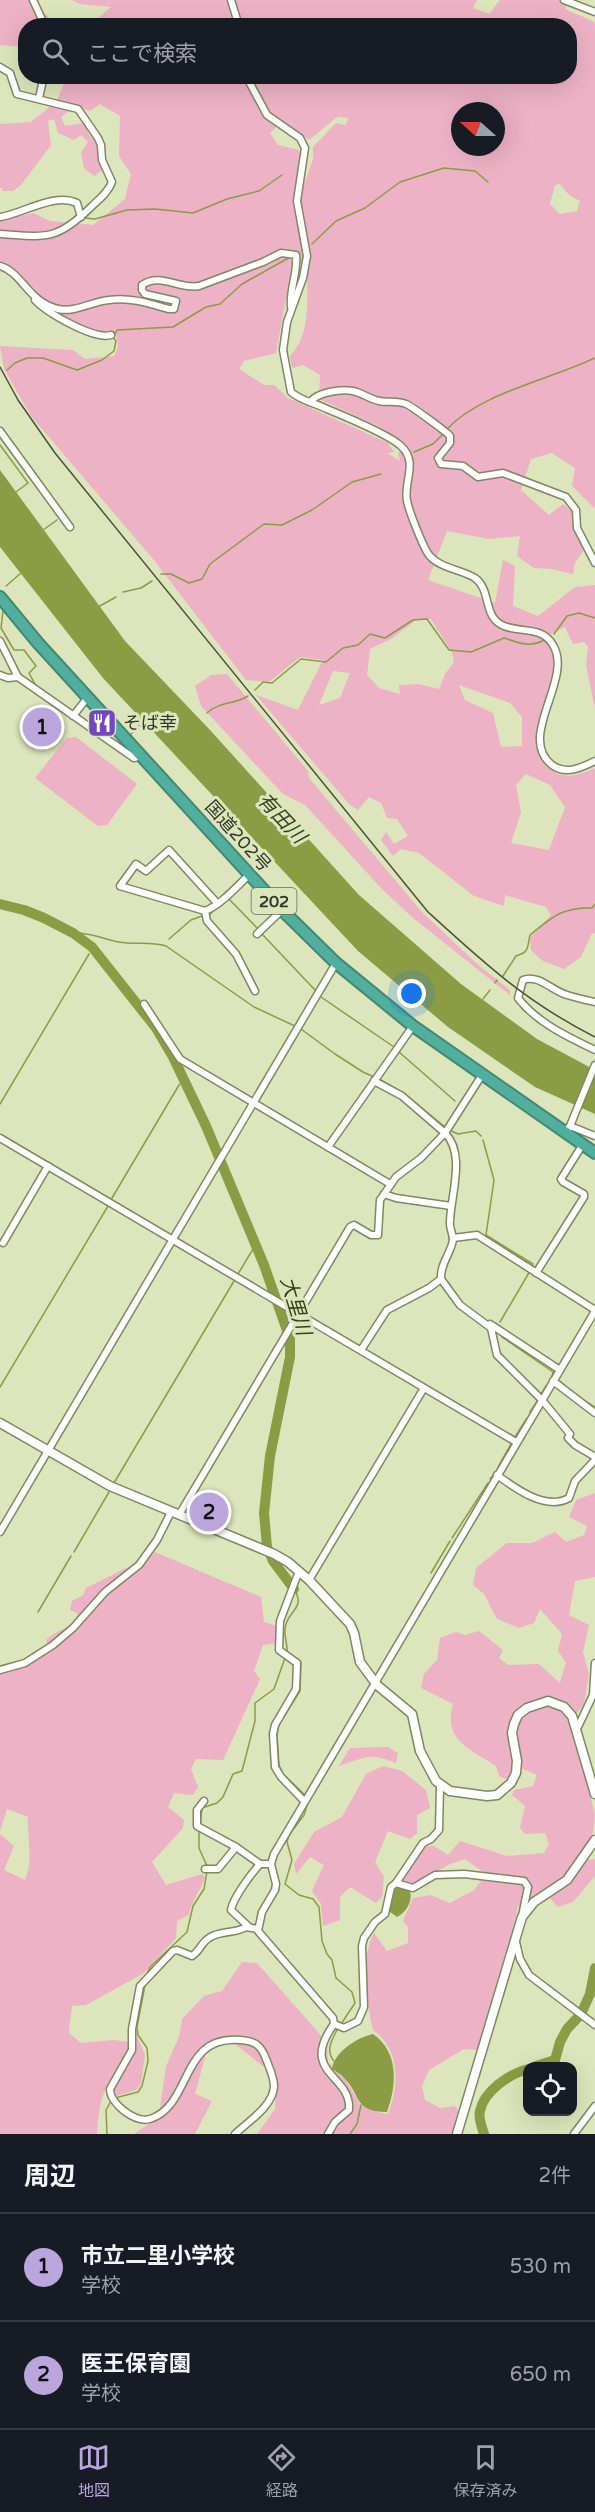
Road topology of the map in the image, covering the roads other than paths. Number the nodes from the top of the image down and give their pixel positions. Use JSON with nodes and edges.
{"nodes":[{"id":1,"x":33,"y":0,"type":"edge"},
{"id":2,"x":231,"y":0,"type":"edge"},
{"id":3,"x":564,"y":0,"type":"edge"},
{"id":4,"x":595,"y":12,"type":"edge"},
{"id":5,"x":41,"y":18,"type":"edge"},
{"id":6,"x":237,"y":18,"type":"edge"},
{"id":7,"x":0,"y":67,"type":"edge"},
{"id":8,"x":42,"y":84,"type":"edge"},
{"id":9,"x":250,"y":84,"type":"edge"},
{"id":10,"x":39,"y":98,"type":"junction"},
{"id":11,"x":0,"y":217,"type":"edge"},
{"id":12,"x":81,"y":217,"type":"junction"},
{"id":13,"x":0,"y":234,"type":"edge"},
{"id":14,"x":0,"y":266,"type":"edge"},
{"id":15,"x":35,"y":299,"type":"junction"},
{"id":16,"x":292,"y":309,"type":"junction"},
{"id":17,"x":111,"y":335,"type":"dead end"},
{"id":18,"x":309,"y":402,"type":"junction"},
{"id":19,"x":0,"y":432,"type":"edge"},
{"id":20,"x":70,"y":527,"type":"dead end"},
{"id":21,"x":595,"y":563,"type":"edge"},
{"id":22,"x":1,"y":600,"type":"edge"},
{"id":23,"x":0,"y":641,"type":"edge"},
{"id":24,"x":0,"y":675,"type":"edge"},
{"id":25,"x":18,"y":677,"type":"junction"},
{"id":26,"x":88,"y":697,"type":"junction"},
{"id":27,"x":73,"y":716,"type":"junction"},
{"id":28,"x":143,"y":756,"type":"junction"},
{"id":29,"x":595,"y":761,"type":"edge"},
{"id":30,"x":250,"y":874,"type":"junction"},
{"id":31,"x":217,"y":903,"type":"junction"},
{"id":32,"x":282,"y":910,"type":"junction"},
{"id":33,"x":206,"y":911,"type":"junction"},
{"id":34,"x":259,"y":932,"type":"dead end"},
{"id":35,"x":336,"y":963,"type":"junction"},
{"id":36,"x":255,"y":991,"type":"dead end"},
{"id":37,"x":595,"y":1002,"type":"edge"},
{"id":38,"x":144,"y":1004,"type":"dead end"},
{"id":39,"x":412,"y":1026,"type":"junction"},
{"id":40,"x":595,"y":1050,"type":"edge"},
{"id":41,"x":595,"y":1065,"type":"edge"},
{"id":42,"x":482,"y":1075,"type":"junction"},
{"id":43,"x":374,"y":1081,"type":"junction"},
{"id":44,"x":253,"y":1102,"type":"junction"},
{"id":45,"x":567,"y":1129,"type":"junction"},
{"id":46,"x":447,"y":1130,"type":"junction"},
{"id":47,"x":595,"y":1136,"type":"edge"},
{"id":48,"x":0,"y":1137,"type":"edge"},
{"id":49,"x":583,"y":1144,"type":"junction"},
{"id":50,"x":328,"y":1147,"type":"junction"},
{"id":51,"x":595,"y":1153,"type":"edge"},
{"id":52,"x":48,"y":1166,"type":"junction"},
{"id":53,"x":390,"y":1184,"type":"junction"},
{"id":54,"x":384,"y":1194,"type":"junction"},
{"id":55,"x":451,"y":1206,"type":"junction"},
{"id":56,"x":453,"y":1238,"type":"junction"},
{"id":57,"x":172,"y":1239,"type":"junction"},
{"id":58,"x":3,"y":1243,"type":"dead end"},
{"id":59,"x":532,"y":1271,"type":"junction"},
{"id":60,"x":441,"y":1279,"type":"junction"},
{"id":61,"x":595,"y":1310,"type":"edge"},
{"id":62,"x":299,"y":1313,"type":"junction"},
{"id":63,"x":486,"y":1322,"type":"junction"},
{"id":64,"x":362,"y":1350,"type":"junction"},
{"id":65,"x":560,"y":1370,"type":"junction"},
{"id":66,"x":553,"y":1381,"type":"junction"},
{"id":67,"x":424,"y":1388,"type":"junction"},
{"id":68,"x":542,"y":1400,"type":"junction"},
{"id":69,"x":595,"y":1413,"type":"edge"},
{"id":70,"x":0,"y":1423,"type":"edge"},
{"id":71,"x":516,"y":1442,"type":"junction"},
{"id":72,"x":48,"y":1451,"type":"junction"},
{"id":73,"x":595,"y":1458,"type":"edge"},
{"id":74,"x":497,"y":1474,"type":"junction"},
{"id":75,"x":175,"y":1514,"type":"junction"},
{"id":76,"x":0,"y":1532,"type":"edge"},
{"id":77,"x":299,"y":1571,"type":"junction"},
{"id":78,"x":309,"y":1580,"type":"junction"},
{"id":79,"x":595,"y":1666,"type":"edge"},
{"id":80,"x":0,"y":1670,"type":"edge"},
{"id":81,"x":374,"y":1682,"type":"junction"},
{"id":82,"x":577,"y":1729,"type":"junction"},
{"id":83,"x":440,"y":1786,"type":"junction"},
{"id":84,"x":595,"y":1794,"type":"edge"},
{"id":85,"x":204,"y":1801,"type":"dead end"},
{"id":86,"x":304,"y":1801,"type":"junction"},
{"id":87,"x":595,"y":1840,"type":"edge"},
{"id":88,"x":236,"y":1847,"type":"junction"},
{"id":89,"x":591,"y":1854,"type":"edge"},
{"id":90,"x":260,"y":1864,"type":"junction"},
{"id":91,"x":271,"y":1864,"type":"junction"},
{"id":92,"x":208,"y":1870,"type":"dead end"},
{"id":93,"x":396,"y":1883,"type":"junction"},
{"id":94,"x":522,"y":1917,"type":"junction"},
{"id":95,"x":249,"y":1927,"type":"junction"},
{"id":96,"x":258,"y":1929,"type":"junction"},
{"id":97,"x":515,"y":1937,"type":"junction"},
{"id":98,"x":595,"y":2025,"type":"edge"},
{"id":99,"x":337,"y":2026,"type":"junction"},
{"id":100,"x":595,"y":2106,"type":"edge"},
{"id":101,"x":235,"y":2134,"type":"edge"},
{"id":102,"x":328,"y":2134,"type":"edge"},
{"id":103,"x":457,"y":2134,"type":"edge"},
{"id":104,"x":574,"y":2134,"type":"edge"}],
"edges":[{"from":1,"to":5,"type":"street"},
{"from":2,"to":6,"type":"street"},
{"from":3,"to":4,"type":"street"},
{"from":7,"to":10,"type":"street"},
{"from":8,"to":10,"type":"street"},
{"from":9,"to":16,"type":"street"},
{"from":10,"to":12,"type":"street"},
{"from":11,"to":12,"type":"street"},
{"from":12,"to":13,"type":"street"},
{"from":14,"to":15,"type":"street"},
{"from":15,"to":16,"type":"street"},
{"from":15,"to":17,"type":"street"},
{"from":16,"to":18,"type":"street"},
{"from":18,"to":21,"type":"street"},
{"from":18,"to":29,"type":"street"},
{"from":19,"to":20,"type":"street"},
{"from":22,"to":26,"type":"highway","name":"国道202号","number":"202"},
{"from":23,"to":25,"type":"street"},
{"from":24,"to":25,"type":"street"},
{"from":25,"to":27,"type":"street"},
{"from":26,"to":27,"type":"street"},
{"from":26,"to":28,"type":"highway","name":"国道202号","number":"202"},
{"from":27,"to":28,"type":"street"},
{"from":28,"to":30,"type":"highway","name":"国道202号","number":"202"},
{"from":30,"to":31,"type":"street"},
{"from":30,"to":32,"type":"highway","name":"国道202号","number":"202"},
{"from":31,"to":33,"type":"street"},
{"from":31,"to":33,"type":"street"},
{"from":32,"to":34,"type":"street"},
{"from":32,"to":35,"type":"highway","name":"国道202号","number":"202"},
{"from":33,"to":36,"type":"street"},
{"from":35,"to":39,"type":"highway","name":"国道202号","number":"202"},
{"from":35,"to":44,"type":"street"},
{"from":37,"to":40,"type":"street"},
{"from":38,"to":44,"type":"street"},
{"from":39,"to":42,"type":"highway","name":"国道202号","number":"202"},
{"from":39,"to":43,"type":"street"},
{"from":41,"to":45,"type":"street"},
{"from":42,"to":45,"type":"highway","name":"国道202号","number":"202"},
{"from":42,"to":46,"type":"street"},
{"from":43,"to":46,"type":"street"},
{"from":43,"to":50,"type":"street"},
{"from":44,"to":50,"type":"street"},
{"from":44,"to":57,"type":"street"},
{"from":45,"to":47,"type":"street"},
{"from":45,"to":49,"type":"highway","name":"国道202号","number":"202"},
{"from":46,"to":53,"type":"street"},
{"from":46,"to":55,"type":"street"},
{"from":48,"to":52,"type":"street"},
{"from":49,"to":51,"type":"highway","name":"国道202号","number":"202"},
{"from":49,"to":59,"type":"street"},
{"from":50,"to":53,"type":"street"},
{"from":52,"to":57,"type":"street"},
{"from":52,"to":58,"type":"street"},
{"from":53,"to":54,"type":"street"},
{"from":54,"to":55,"type":"street"},
{"from":54,"to":62,"type":"street"},
{"from":55,"to":56,"type":"street"},
{"from":56,"to":59,"type":"street"},
{"from":56,"to":60,"type":"street"},
{"from":57,"to":62,"type":"street"},
{"from":57,"to":72,"type":"street"},
{"from":59,"to":61,"type":"street"},
{"from":60,"to":63,"type":"street"},
{"from":60,"to":64,"type":"street"},
{"from":61,"to":65,"type":"street"},
{"from":62,"to":64,"type":"street"},
{"from":62,"to":75,"type":"street"},
{"from":63,"to":65,"type":"street"},
{"from":63,"to":68,"type":"street"},
{"from":64,"to":67,"type":"street"},
{"from":65,"to":66,"type":"street"},
{"from":66,"to":68,"type":"street"},
{"from":66,"to":69,"type":"street"},
{"from":67,"to":71,"type":"street"},
{"from":67,"to":78,"type":"street"},
{"from":68,"to":71,"type":"street"},
{"from":68,"to":73,"type":"street"},
{"from":70,"to":72,"type":"street"},
{"from":71,"to":74,"type":"street"},
{"from":72,"to":75,"type":"street"},
{"from":72,"to":76,"type":"street"},
{"from":73,"to":74,"type":"street"},
{"from":74,"to":81,"type":"street"},
{"from":75,"to":77,"type":"street"},
{"from":75,"to":80,"type":"street"},
{"from":77,"to":78,"type":"street"},
{"from":77,"to":86,"type":"street"},
{"from":78,"to":81,"type":"street"},
{"from":79,"to":82,"type":"street"},
{"from":81,"to":83,"type":"street"},
{"from":81,"to":86,"type":"street"},
{"from":82,"to":83,"type":"street"},
{"from":82,"to":84,"type":"street"},
{"from":83,"to":93,"type":"street"},
{"from":85,"to":88,"type":"street"},
{"from":86,"to":91,"type":"street"},
{"from":87,"to":89,"type":"street"},
{"from":88,"to":90,"type":"street"},
{"from":88,"to":92,"type":"street"},
{"from":89,"to":94,"type":"street"},
{"from":90,"to":91,"type":"street"},
{"from":90,"to":95,"type":"street"},
{"from":91,"to":96,"type":"street"},
{"from":93,"to":94,"type":"street"},
{"from":93,"to":99,"type":"street"},
{"from":94,"to":97,"type":"street"},
{"from":95,"to":96,"type":"street"},
{"from":95,"to":101,"type":"street"},
{"from":96,"to":99,"type":"street"},
{"from":97,"to":98,"type":"street"},
{"from":97,"to":103,"type":"street"},
{"from":99,"to":102,"type":"street"},
{"from":100,"to":104,"type":"street"}]}
